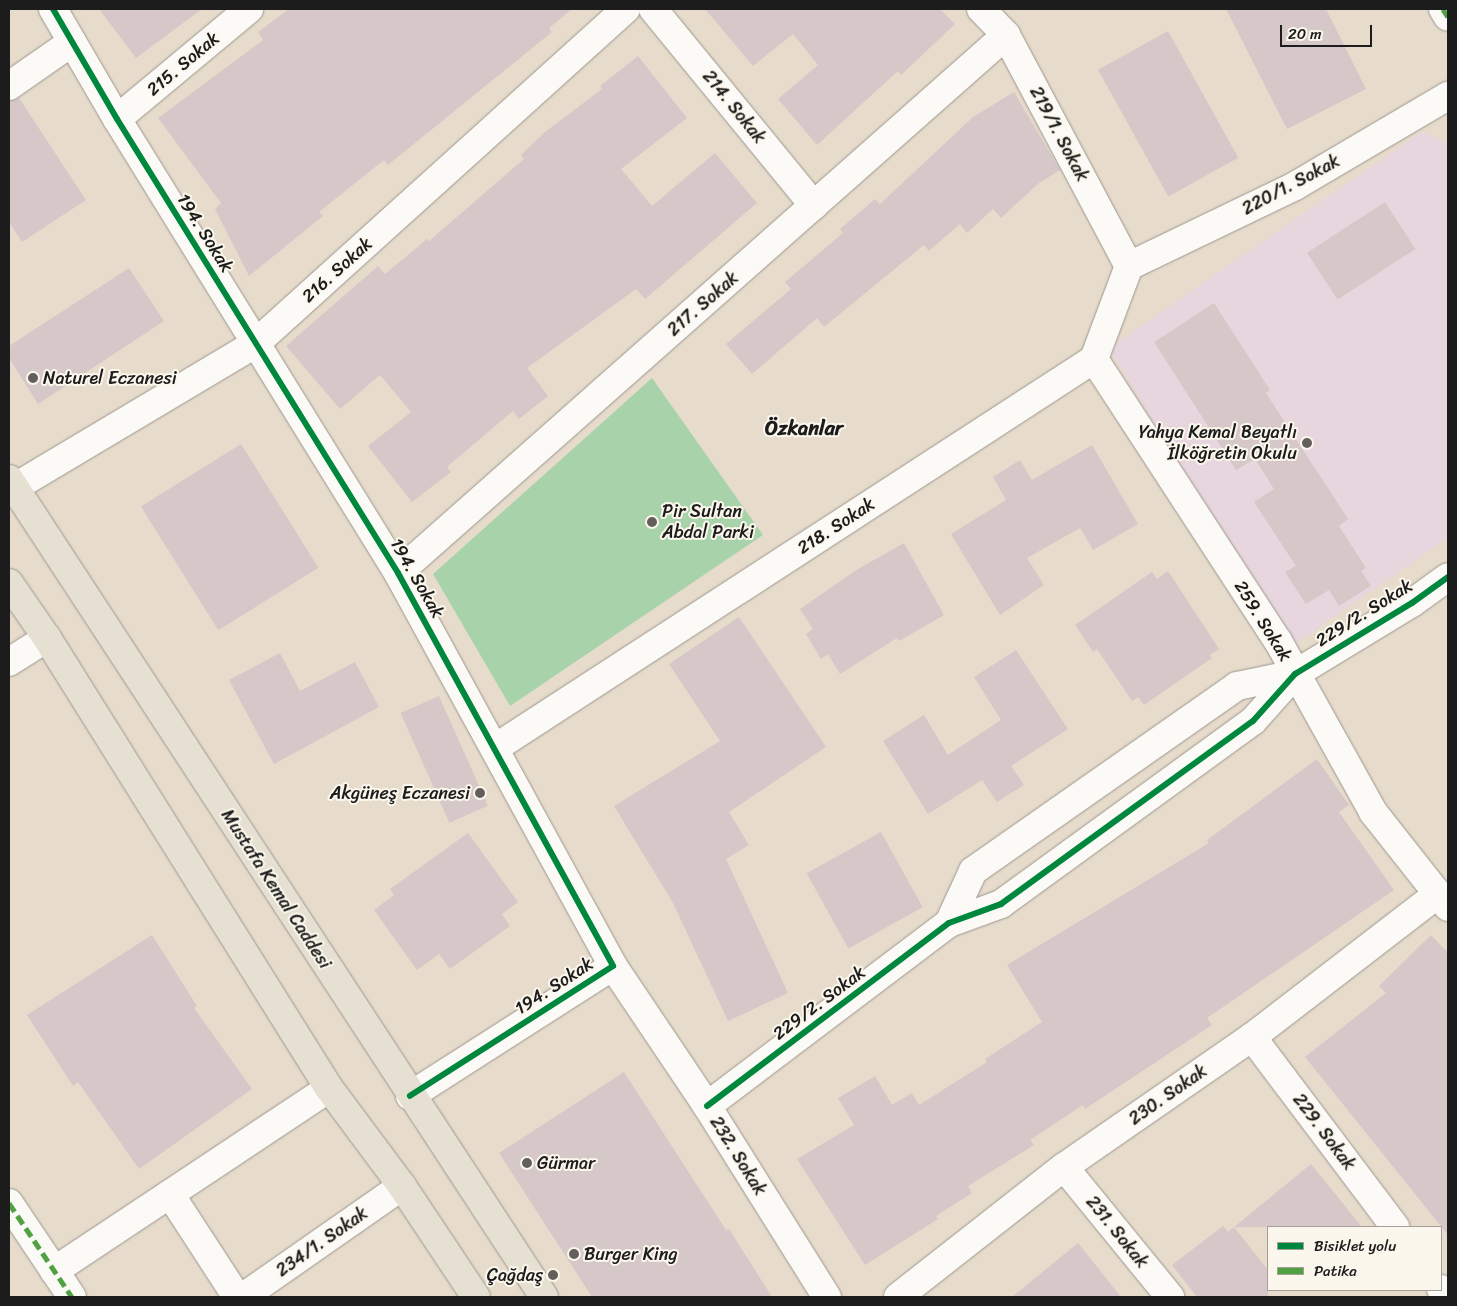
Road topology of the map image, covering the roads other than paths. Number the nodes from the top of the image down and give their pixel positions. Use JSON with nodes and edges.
{"nodes":[{"id":1,"x":53,"y":9,"type":"edge"},
{"id":2,"x":249,"y":9,"type":"edge"},
{"id":3,"x":626,"y":9,"type":"edge"},
{"id":4,"x":653,"y":9,"type":"edge"},
{"id":5,"x":981,"y":9,"type":"edge"},
{"id":6,"x":1443,"y":9,"type":"edge"},
{"id":7,"x":1448,"y":17,"type":"edge"},
{"id":8,"x":1006,"y":35,"type":"junction"},
{"id":9,"x":72,"y":42,"type":"junction"},
{"id":10,"x":9,"y":86,"type":"edge"},
{"id":11,"x":1448,"y":96,"type":"edge"},
{"id":12,"x":117,"y":119,"type":"junction"},
{"id":13,"x":814,"y":206,"type":"junction"},
{"id":14,"x":1129,"y":266,"type":"junction"},
{"id":15,"x":255,"y":344,"type":"junction"},
{"id":16,"x":1094,"y":359,"type":"junction"},
{"id":17,"x":12,"y":483,"type":"edge"},
{"id":18,"x":398,"y":573,"type":"junction"},
{"id":19,"x":1448,"y":577,"type":"edge"},
{"id":20,"x":9,"y":583,"type":"edge"},
{"id":21,"x":47,"y":638,"type":"junction"},
{"id":22,"x":9,"y":662,"type":"edge"},
{"id":23,"x":1295,"y":674,"type":"junction"},
{"id":24,"x":495,"y":748,"type":"junction"},
{"id":25,"x":1443,"y":901,"type":"edge"},
{"id":26,"x":949,"y":923,"type":"junction"},
{"id":27,"x":613,"y":966,"type":"junction"},
{"id":28,"x":1252,"y":1037,"type":"junction"},
{"id":29,"x":329,"y":1088,"type":"junction"},
{"id":30,"x":410,"y":1096,"type":"junction"},
{"id":31,"x":707,"y":1106,"type":"junction"},
{"id":32,"x":1064,"y":1167,"type":"junction"},
{"id":33,"x":402,"y":1186,"type":"junction"},
{"id":34,"x":170,"y":1194,"type":"junction"},
{"id":35,"x":9,"y":1203,"type":"edge"},
{"id":36,"x":1394,"y":1226,"type":"edge"},
{"id":37,"x":54,"y":1271,"type":"junction"},
{"id":38,"x":72,"y":1297,"type":"edge"},
{"id":39,"x":237,"y":1297,"type":"edge"},
{"id":40,"x":243,"y":1297,"type":"edge"},
{"id":41,"x":476,"y":1297,"type":"edge"},
{"id":42,"x":544,"y":1297,"type":"edge"},
{"id":43,"x":827,"y":1297,"type":"edge"},
{"id":44,"x":898,"y":1297,"type":"edge"},
{"id":45,"x":1170,"y":1297,"type":"edge"}],
"edges":[{"from":1,"to":9,"type":"street","name":"194. Sokak"},
{"from":2,"to":12,"type":"street","name":"215. Sokak"},
{"from":3,"to":15,"type":"street","name":"216. Sokak"},
{"from":4,"to":13,"type":"street","name":"214. Sokak"},
{"from":5,"to":8,"type":"street","name":"219/1. Sokak"},
{"from":6,"to":7,"type":"street"},
{"from":8,"to":13,"type":"street","name":"217. Sokak"},
{"from":8,"to":14,"type":"street","name":"219/1. Sokak"},
{"from":9,"to":10,"type":"street"},
{"from":9,"to":12,"type":"street","name":"194. Sokak"},
{"from":11,"to":14,"type":"street","name":"220/1. Sokak"},
{"from":12,"to":15,"type":"street","name":"194. Sokak"},
{"from":13,"to":18,"type":"street","name":"217. Sokak"},
{"from":14,"to":16,"type":"street"},
{"from":15,"to":17,"type":"street","name":"216. Sokak"},
{"from":15,"to":18,"type":"street","name":"194. Sokak"},
{"from":16,"to":23,"type":"street","name":"259. Sokak"},
{"from":16,"to":24,"type":"street","name":"218. Sokak"},
{"from":17,"to":30,"type":"main road","name":"Mustafa Kemal Caddesi"},
{"from":18,"to":24,"type":"street","name":"194. Sokak"},
{"from":19,"to":23,"type":"street","name":"229/2. Sokak"},
{"from":20,"to":21,"type":"main road"},
{"from":21,"to":22,"type":"street"},
{"from":21,"to":29,"type":"main road"},
{"from":23,"to":25,"type":"street","name":"259. Sokak"},
{"from":23,"to":26,"type":"street"},
{"from":23,"to":26,"type":"street"},
{"from":24,"to":27,"type":"street","name":"194. Sokak"},
{"from":25,"to":28,"type":"street","name":"230. Sokak"},
{"from":26,"to":31,"type":"street","name":"229/2. Sokak"},
{"from":27,"to":30,"type":"street","name":"194. Sokak"},
{"from":27,"to":31,"type":"street","name":"232. Sokak"},
{"from":28,"to":32,"type":"street","name":"230. Sokak"},
{"from":28,"to":36,"type":"street","name":"229. Sokak"},
{"from":29,"to":33,"type":"main road"},
{"from":29,"to":34,"type":"street"},
{"from":30,"to":42,"type":"main road","name":"Mustafa Kemal Caddesi"},
{"from":31,"to":43,"type":"street","name":"232. Sokak"},
{"from":32,"to":44,"type":"street","name":"230. Sokak"},
{"from":32,"to":45,"type":"street","name":"231. Sokak"},
{"from":33,"to":40,"type":"street","name":"234/1. Sokak"},
{"from":33,"to":41,"type":"main road"},
{"from":34,"to":37,"type":"street"},
{"from":34,"to":39,"type":"street"},
{"from":35,"to":37,"type":"street"},
{"from":37,"to":38,"type":"street"}]}
